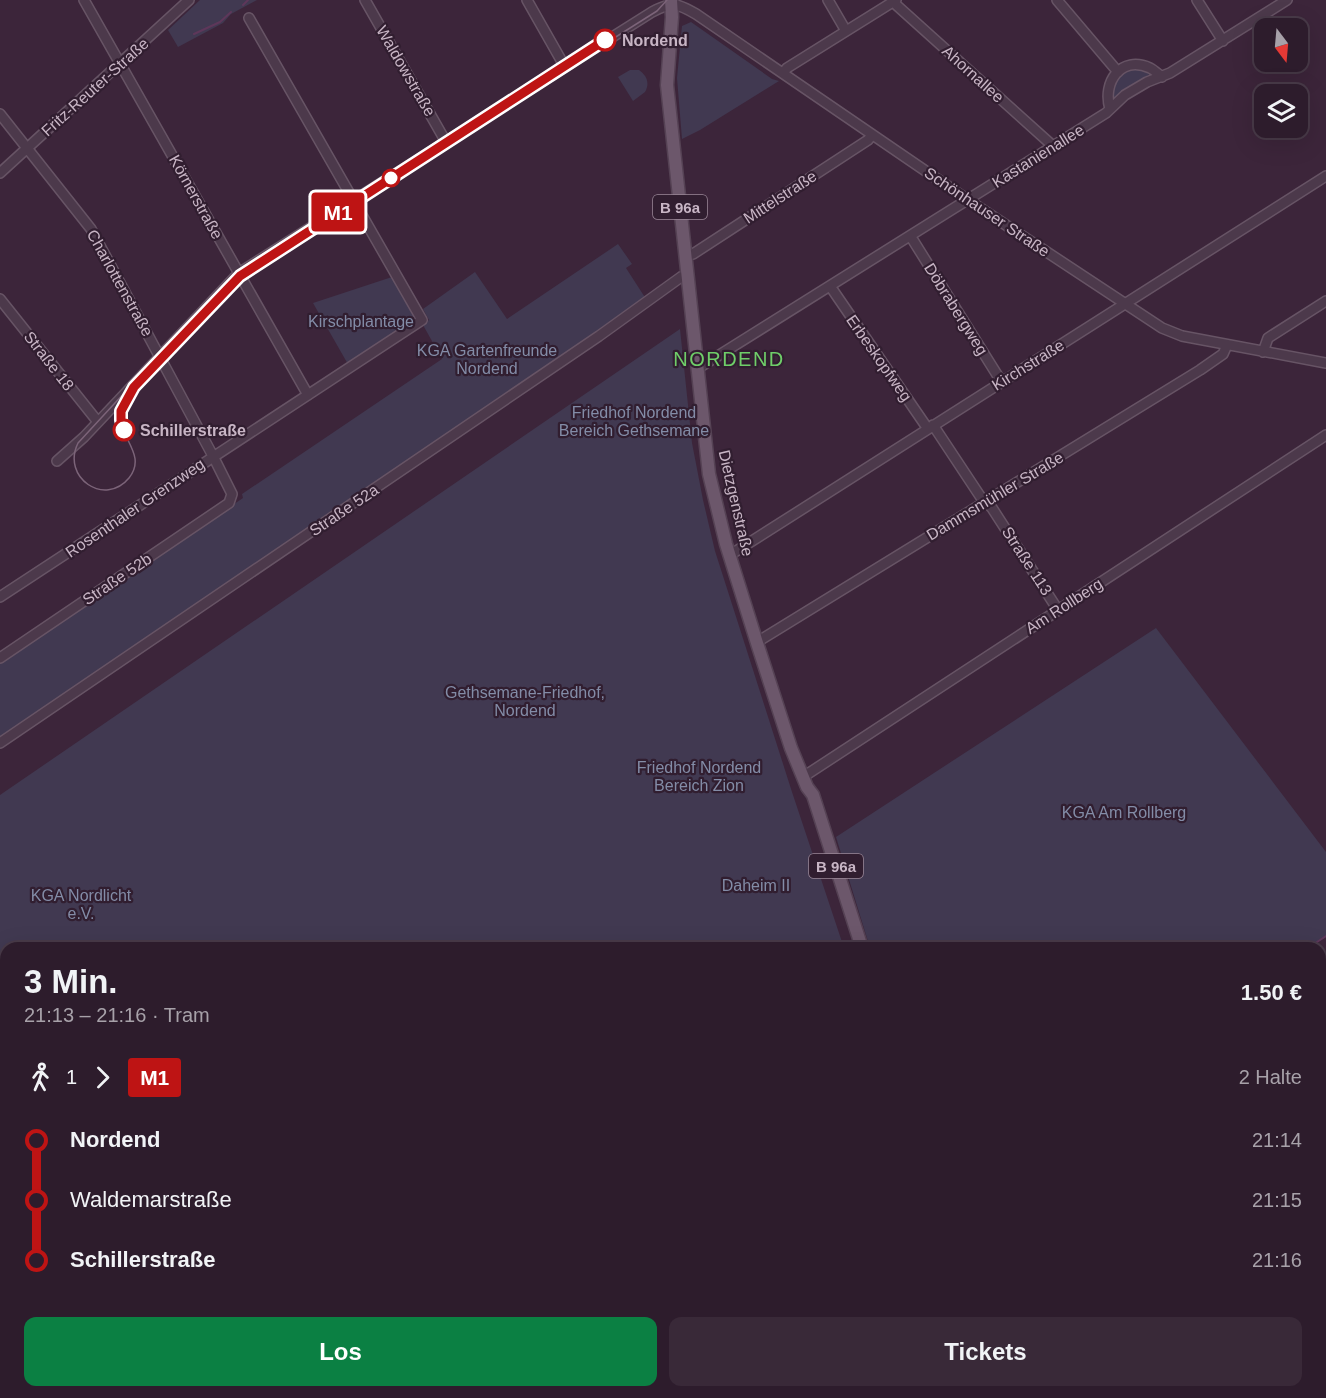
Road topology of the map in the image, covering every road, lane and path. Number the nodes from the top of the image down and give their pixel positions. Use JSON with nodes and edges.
{"nodes":[{"id":1,"x":84,"y":0,"type":"edge"},
{"id":2,"x":189,"y":0,"type":"edge"},
{"id":3,"x":365,"y":0,"type":"edge"},
{"id":4,"x":526,"y":0,"type":"edge"},
{"id":5,"x":828,"y":0,"type":"edge"},
{"id":6,"x":1057,"y":0,"type":"edge"},
{"id":7,"x":1197,"y":0,"type":"edge"},
{"id":8,"x":1287,"y":0,"type":"edge"},
{"id":9,"x":894,"y":1,"type":"edge"},
{"id":10,"x":671,"y":2,"type":"edge"},
{"id":11,"x":249,"y":18,"type":"dead end"},
{"id":12,"x":846,"y":31,"type":"junction"},
{"id":13,"x":1223,"y":41,"type":"junction"},
{"id":14,"x":120,"y":63,"type":"junction"},
{"id":15,"x":565,"y":67,"type":"junction"},
{"id":16,"x":1118,"y":72,"type":"junction"},
{"id":17,"x":783,"y":73,"type":"junction"},
{"id":18,"x":1162,"y":76,"type":"junction"},
{"id":19,"x":1110,"y":109,"type":"junction"},
{"id":20,"x":0,"y":114,"type":"edge"},
{"id":21,"x":872,"y":135,"type":"junction"},
{"id":22,"x":446,"y":142,"type":"junction"},
{"id":23,"x":1053,"y":146,"type":"junction"},
{"id":24,"x":28,"y":147,"type":"junction"},
{"id":25,"x":0,"y":173,"type":"edge"},
{"id":26,"x":1326,"y":176,"type":"edge"},
{"id":27,"x":354,"y":200,"type":"junction"},
{"id":28,"x":968,"y":200,"type":"junction"},
{"id":29,"x":911,"y":237,"type":"junction"},
{"id":30,"x":685,"y":255,"type":"junction"},
{"id":31,"x":239,"y":274,"type":"junction"},
{"id":32,"x":688,"y":276,"type":"junction"},
{"id":33,"x":830,"y":286,"type":"junction"},
{"id":34,"x":0,"y":299,"type":"edge"},
{"id":35,"x":1326,"y":301,"type":"edge"},
{"id":36,"x":1124,"y":304,"type":"junction"},
{"id":37,"x":1227,"y":345,"type":"junction"},
{"id":38,"x":1263,"y":352,"type":"junction"},
{"id":39,"x":160,"y":356,"type":"junction"},
{"id":40,"x":1326,"y":363,"type":"edge"},
{"id":41,"x":697,"y":369,"type":"junction"},
{"id":42,"x":1001,"y":381,"type":"junction"},
{"id":43,"x":308,"y":395,"type":"junction"},
{"id":44,"x":98,"y":422,"type":"junction"},
{"id":45,"x":930,"y":427,"type":"junction"},
{"id":46,"x":1326,"y":435,"type":"edge"},
{"id":47,"x":213,"y":456,"type":"junction"},
{"id":48,"x":57,"y":461,"type":"dead end"},
{"id":49,"x":231,"y":498,"type":"joint"},
{"id":50,"x":987,"y":502,"type":"junction"},
{"id":51,"x":730,"y":555,"type":"junction"},
{"id":52,"x":0,"y":597,"type":"edge"},
{"id":53,"x":1058,"y":610,"type":"junction"},
{"id":54,"x":757,"y":642,"type":"junction"},
{"id":55,"x":0,"y":658,"type":"edge"},
{"id":56,"x":0,"y":743,"type":"edge"},
{"id":57,"x":805,"y":782,"type":"junction"},
{"id":58,"x":852,"y":942,"type":"edge"},
{"id":59,"x":860,"y":942,"type":"edge"}],
"edges":[{"from":1,"to":14,"type":"street","name":"Körnerstraße"},
{"from":2,"to":14,"type":"street","name":"Fritz-Reuter-Straße"},
{"from":3,"to":22,"type":"street","name":"Waldowstraße"},
{"from":4,"to":15,"type":"street"},
{"from":5,"to":12,"type":"street"},
{"from":6,"to":16,"type":"street"},
{"from":7,"to":13,"type":"street"},
{"from":8,"to":13,"type":"street","name":"Kastanienallee"},
{"from":9,"to":12,"type":"street"},
{"from":9,"to":23,"type":"street","name":"Ahornallee"},
{"from":10,"to":15,"type":"street"},
{"from":10,"to":17,"type":"street","name":"Schönhauser Straße"},
{"from":10,"to":30,"type":"main road","name":"Dietzgenstraße","number":"B 96a"},
{"from":11,"to":27,"type":"street"},
{"from":12,"to":17,"type":"street"},
{"from":13,"to":18,"type":"street","name":"Kastanienallee"},
{"from":14,"to":24,"type":"street","name":"Fritz-Reuter-Straße"},
{"from":14,"to":31,"type":"street","name":"Körnerstraße"},
{"from":15,"to":22,"type":"street"},
{"from":16,"to":18,"type":"street"},
{"from":16,"to":19,"type":"street"},
{"from":17,"to":21,"type":"street","name":"Schönhauser Straße"},
{"from":18,"to":19,"type":"street","name":"Kastanienallee"},
{"from":19,"to":23,"type":"street","name":"Kastanienallee"},
{"from":20,"to":24,"type":"street","name":"Charlottenstraße"},
{"from":21,"to":28,"type":"street","name":"Schönhauser Straße"},
{"from":21,"to":30,"type":"street","name":"Mittelstraße"},
{"from":22,"to":27,"type":"street"},
{"from":23,"to":28,"type":"street","name":"Kastanienallee"},
{"from":24,"to":25,"type":"street","name":"Fritz-Reuter-Straße"},
{"from":24,"to":39,"type":"street","name":"Charlottenstraße"},
{"from":26,"to":36,"type":"street","name":"Kirchstraße"},
{"from":27,"to":31,"type":"street"},
{"from":27,"to":43,"type":"street","name":"Rosenthaler Grenzweg"},
{"from":28,"to":29,"type":"street","name":"Kastanienallee"},
{"from":28,"to":36,"type":"street","name":"Schönhauser Straße"},
{"from":29,"to":33,"type":"street","name":"Kastanienallee"},
{"from":29,"to":42,"type":"street","name":"Döbrabergweg"},
{"from":30,"to":32,"type":"main road","name":"Dietzgenstraße","number":"B 96a"},
{"from":31,"to":39,"type":"street"},
{"from":31,"to":43,"type":"street","name":"Körnerstraße"},
{"from":32,"to":41,"type":"main road","name":"Dietzgenstraße","number":"B 96a"},
{"from":32,"to":56,"type":"street","name":"Straße 52a"},
{"from":33,"to":41,"type":"street","name":"Kastanienallee"},
{"from":33,"to":45,"type":"street","name":"Erbeskopfweg"},
{"from":34,"to":44,"type":"street","name":"Straße 18"},
{"from":35,"to":38,"type":"street"},
{"from":36,"to":37,"type":"street","name":"Schönhauser Straße"},
{"from":36,"to":42,"type":"street","name":"Kirchstraße"},
{"from":37,"to":38,"type":"street","name":"Schönhauser Straße"},
{"from":37,"to":50,"type":"street","name":"Dammsmühler Straße"},
{"from":38,"to":40,"type":"street","name":"Schönhauser Straße"},
{"from":39,"to":44,"type":"street"},
{"from":39,"to":47,"type":"street","name":"Charlottenstraße"},
{"from":41,"to":51,"type":"main road","name":"Dietzgenstraße","number":"B 96a"},
{"from":42,"to":45,"type":"street","name":"Kirchstraße"},
{"from":43,"to":47,"type":"street","name":"Rosenthaler Grenzweg"},
{"from":44,"to":48,"type":"street"},
{"from":45,"to":50,"type":"street","name":"Straße 113"},
{"from":45,"to":51,"type":"street","name":"Kirchstraße"},
{"from":46,"to":53,"type":"street","name":"Am Rollberg"},
{"from":47,"to":49,"type":"street","name":"Charlottenstraße"},
{"from":47,"to":52,"type":"street","name":"Rosenthaler Grenzweg"},
{"from":49,"to":55,"type":"street","name":"Straße 52b"},
{"from":50,"to":53,"type":"street","name":"Straße 113"},
{"from":50,"to":54,"type":"street","name":"Dammsmühler Straße"},
{"from":51,"to":54,"type":"main road","name":"Dietzgenstraße","number":"B 96a"},
{"from":53,"to":57,"type":"street","name":"Am Rollberg"},
{"from":54,"to":57,"type":"main road","name":"Dietzgenstraße","number":"B 96a"},
{"from":57,"to":58,"type":"main road","name":"Dietzgenstraße","number":"B 96a"},
{"from":57,"to":59,"type":"main road","name":"Dietzgenstraße","number":"B 96a"}]}
